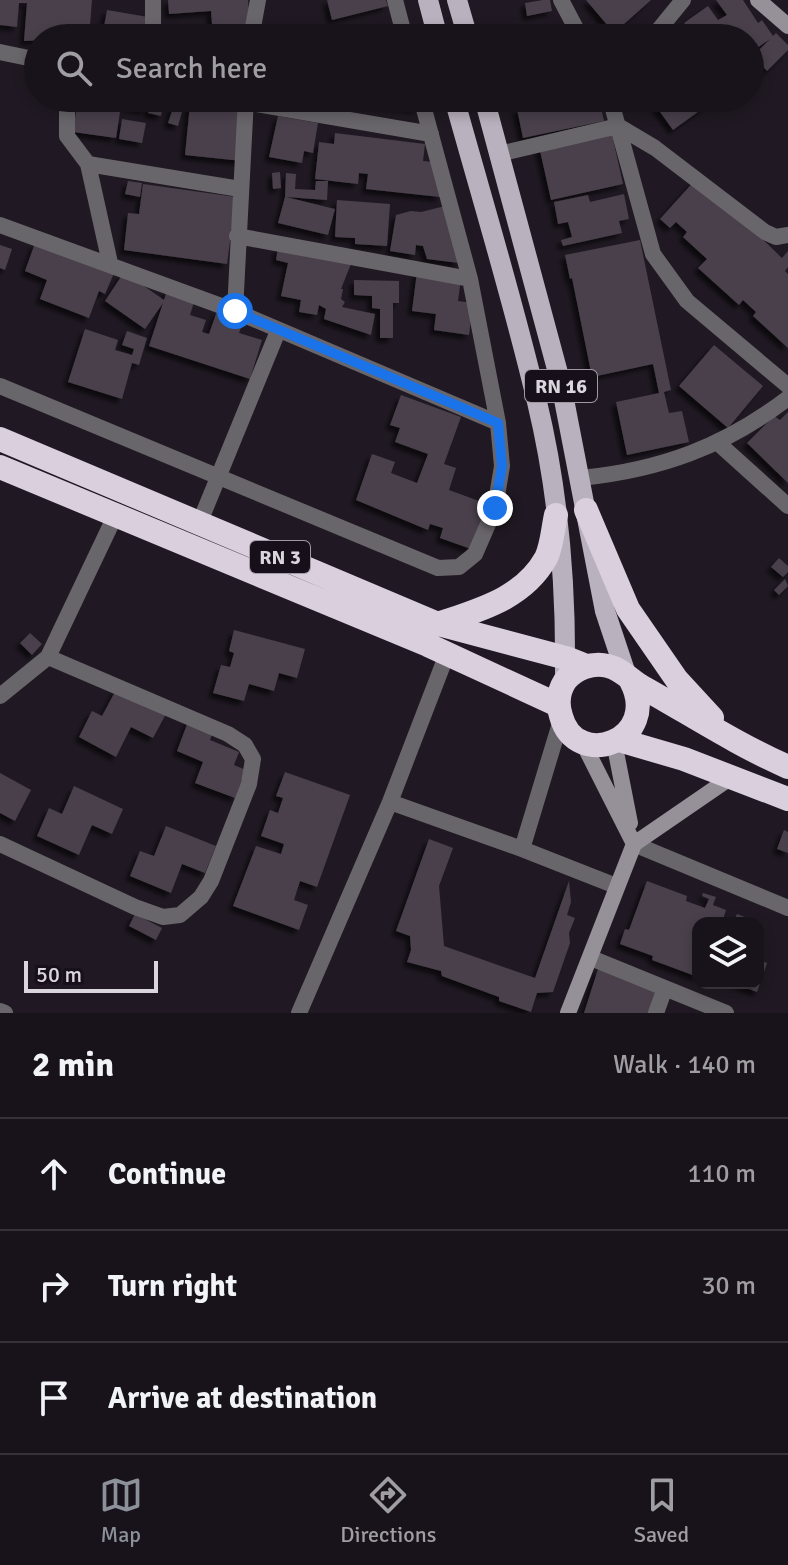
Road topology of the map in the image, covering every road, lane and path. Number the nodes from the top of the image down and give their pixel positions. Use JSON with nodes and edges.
{"nodes":[{"id":1,"x":153,"y":0,"type":"edge"},
{"id":2,"x":258,"y":0,"type":"edge"},
{"id":3,"x":395,"y":0,"type":"edge"},
{"id":4,"x":428,"y":0,"type":"edge"},
{"id":5,"x":457,"y":0,"type":"edge"},
{"id":6,"x":561,"y":0,"type":"edge"},
{"id":7,"x":683,"y":0,"type":"edge"},
{"id":8,"x":758,"y":0,"type":"edge"},
{"id":9,"x":153,"y":24,"type":"edge"},
{"id":10,"x":254,"y":24,"type":"edge"},
{"id":11,"x":401,"y":24,"type":"edge"},
{"id":12,"x":434,"y":24,"type":"edge"},
{"id":13,"x":464,"y":24,"type":"edge"},
{"id":14,"x":574,"y":24,"type":"edge"},
{"id":15,"x":663,"y":24,"type":"edge"},
{"id":16,"x":788,"y":26,"type":"edge"},
{"id":17,"x":0,"y":52,"type":"edge"},
{"id":18,"x":24,"y":57,"type":"edge"},
{"id":19,"x":67,"y":112,"type":"edge"},
{"id":20,"x":245,"y":112,"type":"edge"},
{"id":21,"x":311,"y":112,"type":"edge"},
{"id":22,"x":425,"y":112,"type":"edge"},
{"id":23,"x":458,"y":112,"type":"edge"},
{"id":24,"x":488,"y":112,"type":"edge"},
{"id":25,"x":614,"y":112,"type":"edge"},
{"id":26,"x":618,"y":126,"type":"junction"},
{"id":27,"x":431,"y":134,"type":"junction"},
{"id":28,"x":499,"y":154,"type":"junction"},
{"id":29,"x":88,"y":164,"type":"junction"},
{"id":30,"x":240,"y":189,"type":"junction"},
{"id":31,"x":0,"y":225,"type":"edge"},
{"id":32,"x":788,"y":235,"type":"edge"},
{"id":33,"x":237,"y":236,"type":"junction"},
{"id":34,"x":110,"y":263,"type":"junction"},
{"id":35,"x":470,"y":279,"type":"junction"},
{"id":36,"x":235,"y":311,"type":"junction"},
{"id":37,"x":278,"y":331,"type":"junction"},
{"id":38,"x":0,"y":386,"type":"edge"},
{"id":39,"x":788,"y":386,"type":"edge"},
{"id":40,"x":788,"y":398,"type":"edge"},
{"id":41,"x":498,"y":423,"type":"junction"},
{"id":42,"x":0,"y":439,"type":"edge"},
{"id":43,"x":717,"y":442,"type":"junction"},
{"id":44,"x":0,"y":467,"type":"edge"},
{"id":45,"x":217,"y":476,"type":"junction"},
{"id":46,"x":581,"y":478,"type":"junction"},
{"id":47,"x":788,"y":506,"type":"edge"},
{"id":48,"x":586,"y":510,"type":"junction"},
{"id":49,"x":116,"y":514,"type":"junction"},
{"id":50,"x":556,"y":515,"type":"junction"},
{"id":51,"x":199,"y":524,"type":"junction"},
{"id":52,"x":438,"y":624,"type":"junction"},
{"id":53,"x":447,"y":654,"type":"junction"},
{"id":54,"x":48,"y":657,"type":"junction"},
{"id":55,"x":572,"y":669,"type":"junction"},
{"id":56,"x":629,"y":679,"type":"junction"},
{"id":57,"x":0,"y":696,"type":"edge"},
{"id":58,"x":560,"y":712,"type":"junction"},
{"id":59,"x":727,"y":734,"type":"junction"},
{"id":60,"x":617,"y":741,"type":"junction"},
{"id":61,"x":583,"y":743,"type":"junction"},
{"id":62,"x":788,"y":767,"type":"edge"},
{"id":63,"x":733,"y":776,"type":"junction"},
{"id":64,"x":788,"y":799,"type":"edge"},
{"id":65,"x":390,"y":802,"type":"junction"},
{"id":66,"x":0,"y":844,"type":"edge"},
{"id":67,"x":634,"y":844,"type":"junction"},
{"id":68,"x":522,"y":849,"type":"junction"},
{"id":69,"x":616,"y":886,"type":"junction"},
{"id":70,"x":788,"y":908,"type":"edge"},
{"id":71,"x":591,"y":958,"type":"junction"},
{"id":72,"x":665,"y":988,"type":"junction"},
{"id":73,"x":299,"y":1013,"type":"edge"},
{"id":74,"x":568,"y":1013,"type":"edge"},
{"id":75,"x":656,"y":1013,"type":"edge"},
{"id":76,"x":726,"y":1013,"type":"edge"}],
"edges":[{"from":1,"to":9,"type":"street"},
{"from":2,"to":10,"type":"street"},
{"from":3,"to":11,"type":"street"},
{"from":4,"to":12,"type":"main road"},
{"from":5,"to":13,"type":"main road"},
{"from":6,"to":14,"type":"street"},
{"from":7,"to":15,"type":"street"},
{"from":8,"to":16,"type":"main road"},
{"from":17,"to":18,"type":"street"},
{"from":19,"to":29,"type":"street"},
{"from":20,"to":30,"type":"street"},
{"from":21,"to":27,"type":"street"},
{"from":22,"to":27,"type":"street"},
{"from":23,"to":50,"type":"main road","number":"RN 16"},
{"from":24,"to":28,"type":"main road","number":"RN 16"},
{"from":25,"to":26,"type":"street"},
{"from":26,"to":28,"type":"street"},
{"from":26,"to":32,"type":"street"},
{"from":26,"to":39,"type":"street"},
{"from":27,"to":35,"type":"street"},
{"from":28,"to":46,"type":"main road","number":"RN 16"},
{"from":29,"to":30,"type":"street"},
{"from":29,"to":34,"type":"street"},
{"from":30,"to":33,"type":"street"},
{"from":31,"to":34,"type":"street"},
{"from":33,"to":35,"type":"street"},
{"from":33,"to":36,"type":"street"},
{"from":34,"to":36,"type":"street"},
{"from":35,"to":41,"type":"street"},
{"from":36,"to":37,"type":"street"},
{"from":37,"to":41,"type":"street"},
{"from":37,"to":45,"type":"street"},
{"from":38,"to":45,"type":"street"},
{"from":40,"to":43,"type":"street"},
{"from":41,"to":45,"type":"street"},
{"from":42,"to":51,"type":"highway","number":"RN 3"},
{"from":43,"to":46,"type":"street"},
{"from":43,"to":47,"type":"street"},
{"from":44,"to":49,"type":"highway","number":"RN 3"},
{"from":45,"to":51,"type":"street"},
{"from":46,"to":48,"type":"main road","number":"RN 16"},
{"from":48,"to":56,"type":"main road","number":"RN 16"},
{"from":48,"to":59,"type":"highway"},
{"from":49,"to":53,"type":"highway","number":"RN 3"},
{"from":49,"to":54,"type":"street"},
{"from":50,"to":52,"type":"highway"},
{"from":50,"to":55,"type":"main road","number":"RN 16"},
{"from":51,"to":52,"type":"highway","number":"RN 3"},
{"from":52,"to":55,"type":"highway","number":"RN 3"},
{"from":53,"to":58,"type":"highway","number":"RN 3"},
{"from":53,"to":65,"type":"street"},
{"from":54,"to":57,"type":"street"},
{"from":54,"to":66,"type":"street"},
{"from":55,"to":56,"type":"highway"},
{"from":55,"to":58,"type":"highway"},
{"from":56,"to":59,"type":"highway"},
{"from":56,"to":60,"type":"highway"},
{"from":58,"to":61,"type":"highway"},
{"from":58,"to":68,"type":"street"},
{"from":59,"to":62,"type":"highway"},
{"from":60,"to":61,"type":"highway"},
{"from":60,"to":63,"type":"highway"},
{"from":60,"to":67,"type":"main road"},
{"from":61,"to":67,"type":"main road"},
{"from":63,"to":64,"type":"highway"},
{"from":63,"to":67,"type":"main road"},
{"from":65,"to":68,"type":"street"},
{"from":65,"to":73,"type":"street"},
{"from":67,"to":69,"type":"main road"},
{"from":67,"to":70,"type":"street"},
{"from":68,"to":69,"type":"street"},
{"from":69,"to":71,"type":"main road"},
{"from":71,"to":72,"type":"street"},
{"from":71,"to":74,"type":"main road"},
{"from":72,"to":75,"type":"street"},
{"from":72,"to":76,"type":"street"}]}
